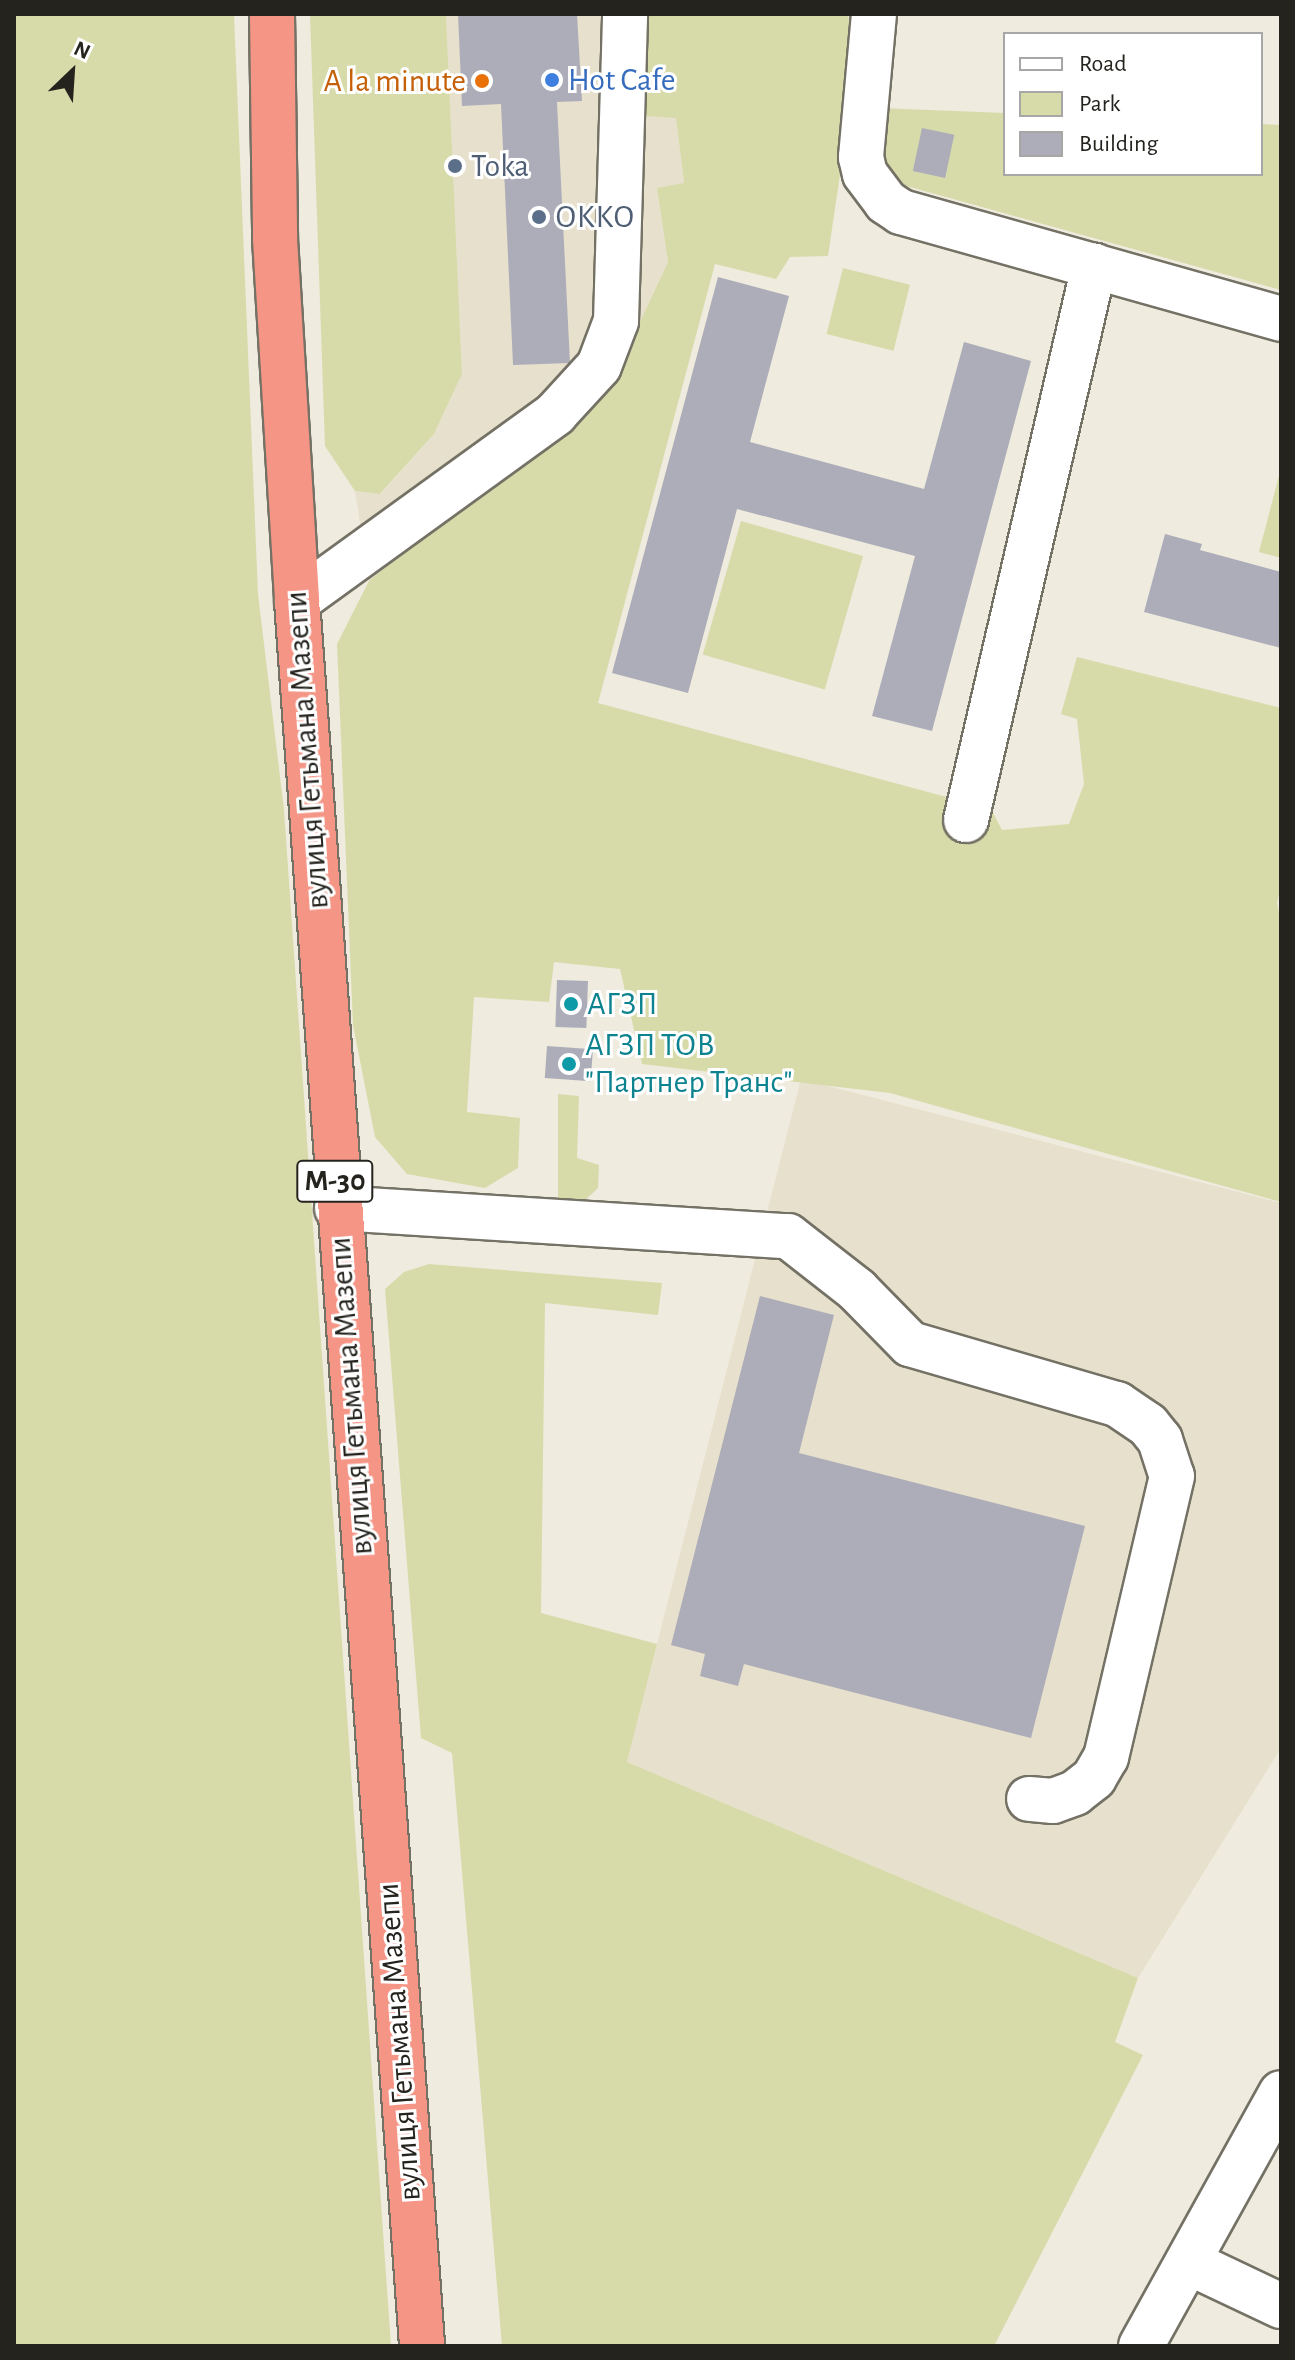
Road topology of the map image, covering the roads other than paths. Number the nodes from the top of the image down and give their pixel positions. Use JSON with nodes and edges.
{"nodes":[{"id":1,"x":272,"y":14,"type":"edge"},
{"id":2,"x":625,"y":14,"type":"edge"},
{"id":3,"x":874,"y":14,"type":"edge"},
{"id":4,"x":1094,"y":266,"type":"junction"},
{"id":5,"x":1281,"y":319,"type":"edge"},
{"id":6,"x":297,"y":601,"type":"junction"},
{"id":7,"x":966,"y":820,"type":"dead end"},
{"id":8,"x":337,"y":1208,"type":"junction"},
{"id":9,"x":1029,"y":1799,"type":"dead end"},
{"id":10,"x":1281,"y":2093,"type":"edge"},
{"id":11,"x":1188,"y":2262,"type":"junction"},
{"id":12,"x":1281,"y":2306,"type":"edge"},
{"id":13,"x":422,"y":2346,"type":"edge"},
{"id":14,"x":1141,"y":2346,"type":"edge"}],
"edges":[{"from":1,"to":6,"type":"highway","name":"вулиця Гетьмана Мазепи","number":"М-30"},
{"from":2,"to":6,"type":"street"},
{"from":3,"to":4,"type":"street"},
{"from":4,"to":5,"type":"street"},
{"from":4,"to":7,"type":"street"},
{"from":6,"to":8,"type":"highway","name":"вулиця Гетьмана Мазепи","number":"М-30"},
{"from":8,"to":9,"type":"street"},
{"from":8,"to":13,"type":"highway","name":"вулиця Гетьмана Мазепи","number":"М-30"},
{"from":10,"to":11,"type":"street"},
{"from":11,"to":12,"type":"street"},
{"from":11,"to":14,"type":"street"}]}
